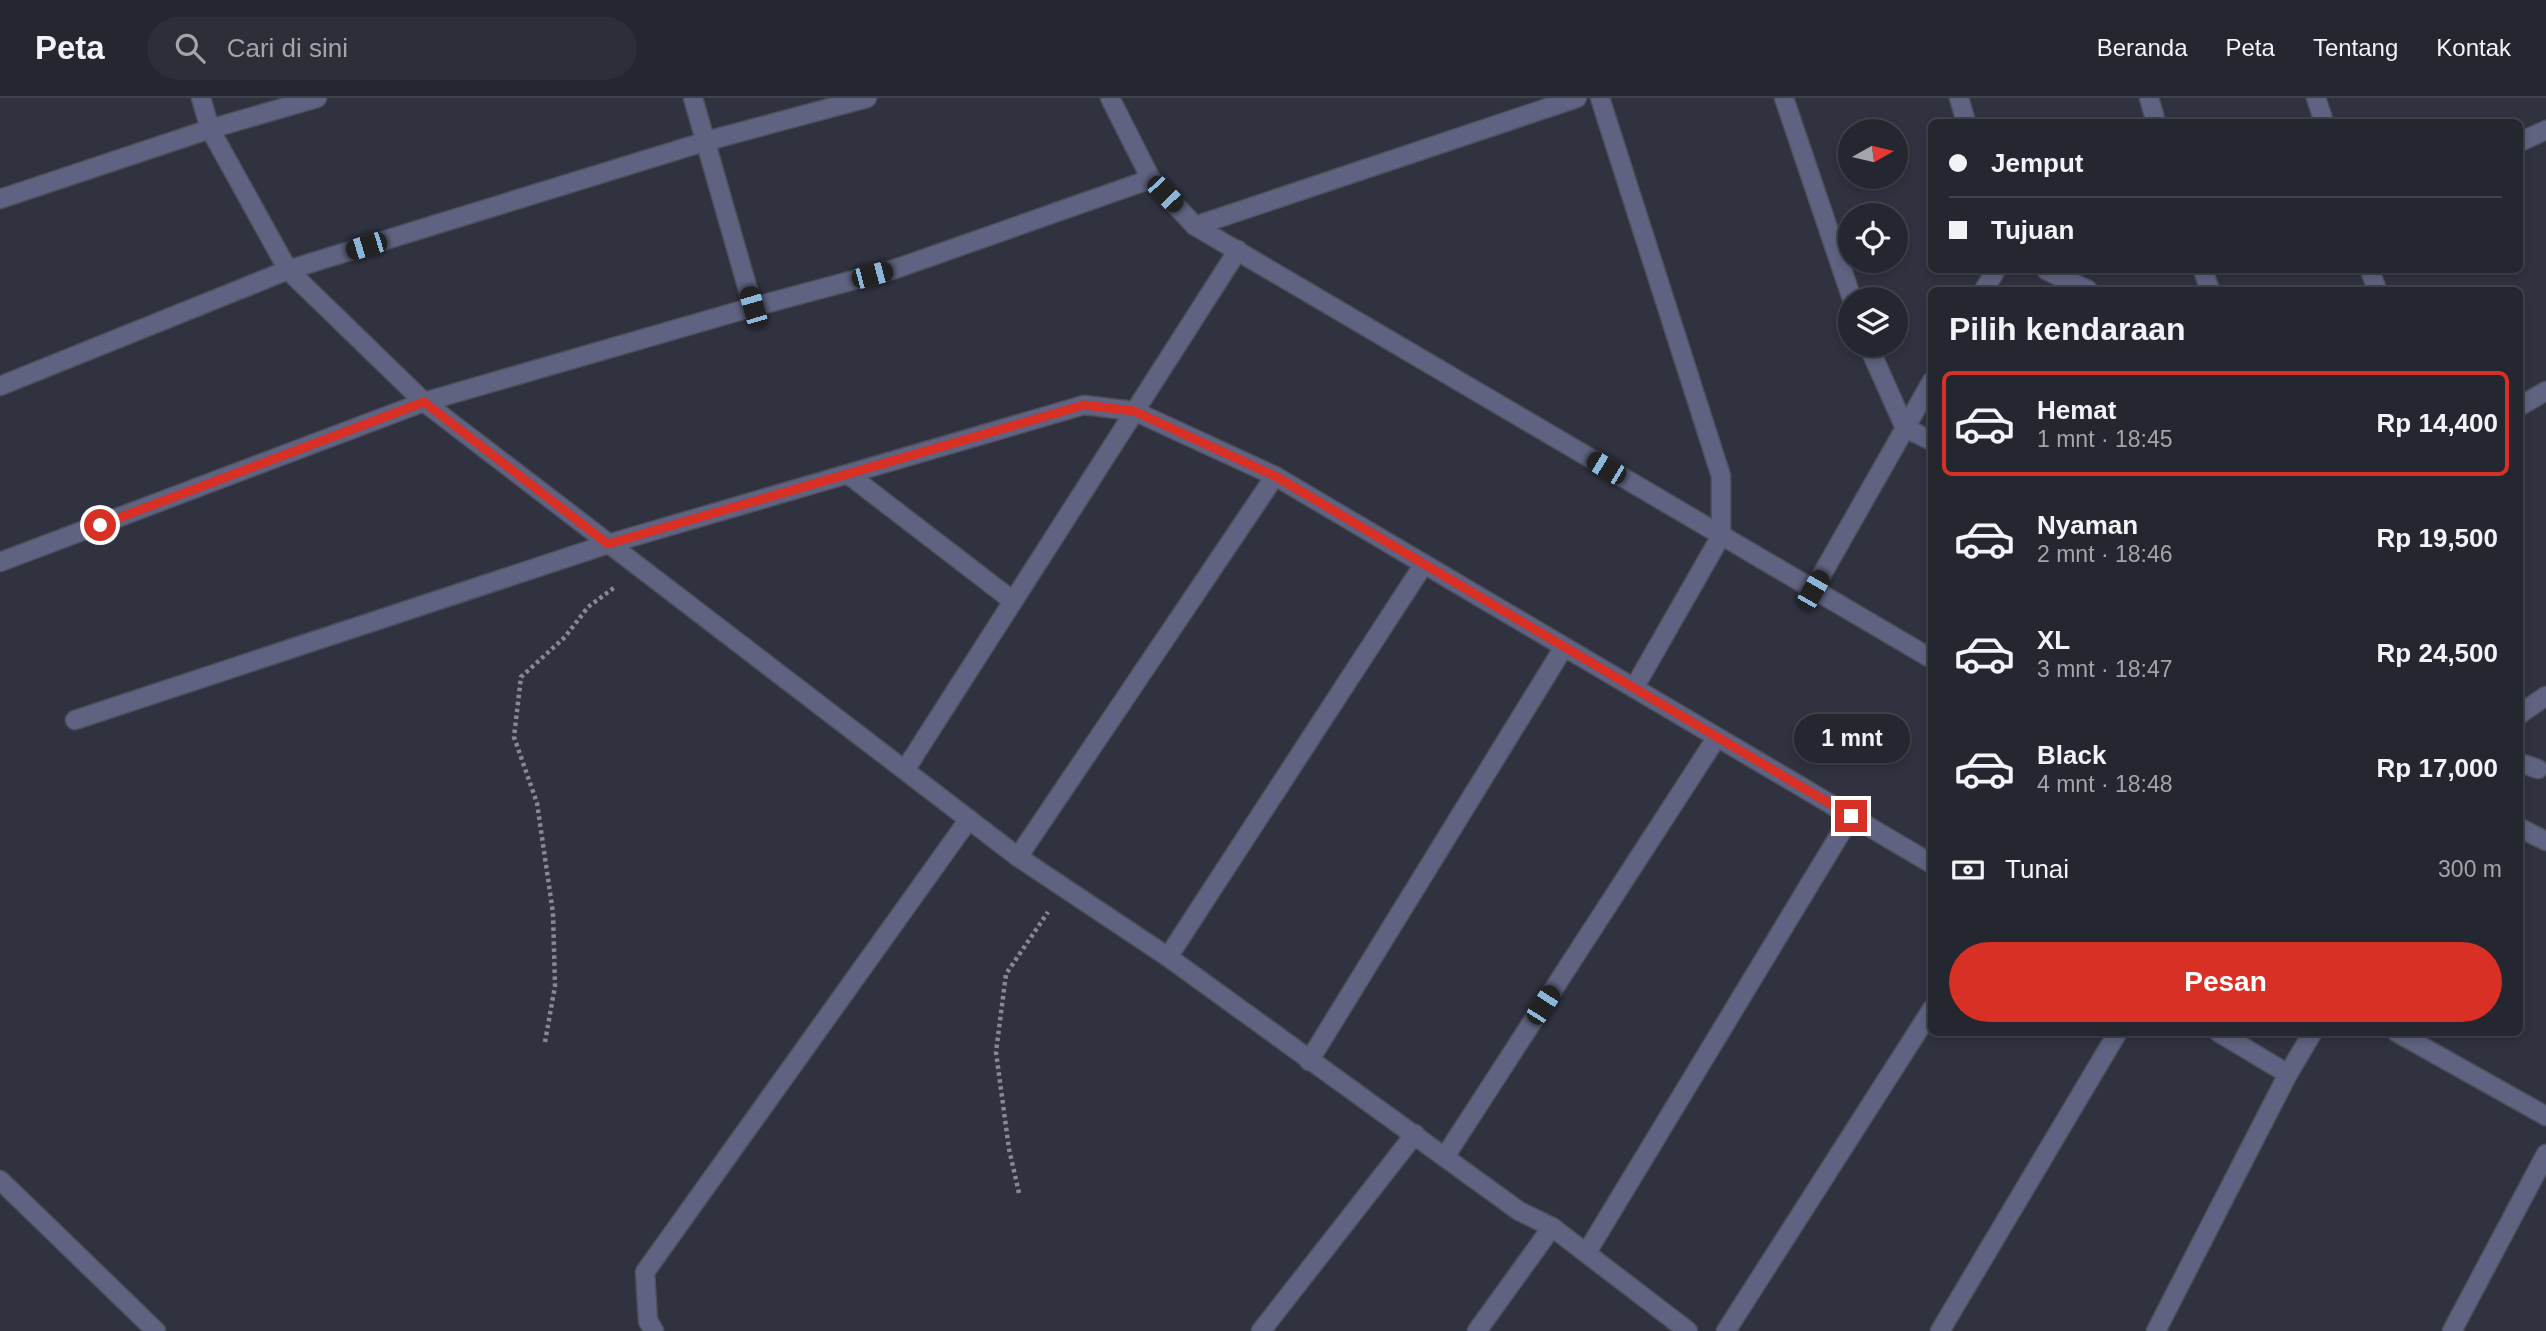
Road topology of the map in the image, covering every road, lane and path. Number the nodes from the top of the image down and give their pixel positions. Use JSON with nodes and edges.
{"nodes":[{"id":1,"x":201,"y":98,"type":"edge"},
{"id":2,"x":317,"y":98,"type":"edge"},
{"id":3,"x":693,"y":98,"type":"edge"},
{"id":4,"x":867,"y":98,"type":"edge"},
{"id":5,"x":1110,"y":98,"type":"edge"},
{"id":6,"x":1577,"y":98,"type":"edge"},
{"id":7,"x":1600,"y":98,"type":"edge"},
{"id":8,"x":1784,"y":98,"type":"edge"},
{"id":9,"x":1959,"y":98,"type":"edge"},
{"id":10,"x":2149,"y":98,"type":"edge"},
{"id":11,"x":2316,"y":98,"type":"edge"},
{"id":12,"x":1965,"y":119,"type":"edge"},
{"id":13,"x":2156,"y":119,"type":"edge"},
{"id":14,"x":2323,"y":119,"type":"edge"},
{"id":15,"x":209,"y":129,"type":"junction"},
{"id":16,"x":2546,"y":130,"type":"edge"},
{"id":17,"x":707,"y":141,"type":"junction"},
{"id":18,"x":2523,"y":141,"type":"edge"},
{"id":19,"x":1151,"y":179,"type":"junction"},
{"id":20,"x":0,"y":199,"type":"edge"},
{"id":21,"x":1195,"y":226,"type":"junction"},
{"id":22,"x":1238,"y":250,"type":"junction"},
{"id":23,"x":288,"y":270,"type":"junction"},
{"id":24,"x":2052,"y":273,"type":"edge"},
{"id":25,"x":1848,"y":287,"type":"edge"},
{"id":26,"x":2082,"y":287,"type":"edge"},
{"id":27,"x":753,"y":307,"type":"junction"},
{"id":28,"x":1873,"y":357,"type":"edge"},
{"id":29,"x":0,"y":386,"type":"edge"},
{"id":30,"x":1928,"y":388,"type":"edge"},
{"id":31,"x":2546,"y":391,"type":"edge"},
{"id":32,"x":424,"y":402,"type":"junction"},
{"id":33,"x":2523,"y":404,"type":"edge"},
{"id":34,"x":1134,"y":411,"type":"junction"},
{"id":35,"x":1905,"y":428,"type":"junction"},
{"id":36,"x":1928,"y":440,"type":"edge"},
{"id":37,"x":849,"y":475,"type":"junction"},
{"id":38,"x":1275,"y":476,"type":"junction"},
{"id":39,"x":1721,"y":536,"type":"junction"},
{"id":40,"x":608,"y":544,"type":"junction"},
{"id":41,"x":0,"y":562,"type":"edge"},
{"id":42,"x":1424,"y":564,"type":"junction"},
{"id":43,"x":642,"y":569,"type":"junction"},
{"id":44,"x":1813,"y":590,"type":"junction"},
{"id":45,"x":1013,"y":601,"type":"junction"},
{"id":46,"x":1564,"y":647,"type":"junction"},
{"id":47,"x":1928,"y":657,"type":"edge"},
{"id":48,"x":1634,"y":688,"type":"junction"},
{"id":49,"x":2546,"y":696,"type":"edge"},
{"id":50,"x":2523,"y":712,"type":"edge"},
{"id":51,"x":75,"y":720,"type":"dead end"},
{"id":52,"x":1717,"y":737,"type":"junction"},
{"id":53,"x":2523,"y":764,"type":"edge"},
{"id":54,"x":2538,"y":769,"type":"dead end"},
{"id":55,"x":905,"y":770,"type":"junction"},
{"id":56,"x":1851,"y":816,"type":"junction"},
{"id":57,"x":969,"y":819,"type":"junction"},
{"id":58,"x":2523,"y":830,"type":"edge"},
{"id":59,"x":2546,"y":841,"type":"edge"},
{"id":60,"x":1018,"y":857,"type":"junction"},
{"id":61,"x":1928,"y":862,"type":"edge"},
{"id":62,"x":1065,"y":888,"type":"junction"},
{"id":63,"x":1168,"y":957,"type":"junction"},
{"id":64,"x":1928,"y":1015,"type":"edge"},
{"id":65,"x":2116,"y":1036,"type":"edge"},
{"id":66,"x":2225,"y":1036,"type":"edge"},
{"id":67,"x":2311,"y":1036,"type":"edge"},
{"id":68,"x":2403,"y":1036,"type":"edge"},
{"id":69,"x":545,"y":1042,"type":"dead end"},
{"id":70,"x":1309,"y":1061,"type":"junction"},
{"id":71,"x":2288,"y":1074,"type":"junction"},
{"id":72,"x":2546,"y":1116,"type":"edge"},
{"id":73,"x":1415,"y":1134,"type":"junction"},
{"id":74,"x":2546,"y":1154,"type":"edge"},
{"id":75,"x":1446,"y":1155,"type":"junction"},
{"id":76,"x":0,"y":1181,"type":"edge"},
{"id":77,"x":1019,"y":1193,"type":"dead end"},
{"id":78,"x":1552,"y":1227,"type":"junction"},
{"id":79,"x":1587,"y":1252,"type":"junction"},
{"id":80,"x":156,"y":1331,"type":"edge"},
{"id":81,"x":654,"y":1331,"type":"edge"},
{"id":82,"x":1261,"y":1331,"type":"edge"},
{"id":83,"x":1476,"y":1331,"type":"edge"},
{"id":84,"x":1688,"y":1331,"type":"edge"},
{"id":85,"x":1726,"y":1331,"type":"edge"},
{"id":86,"x":1940,"y":1331,"type":"edge"},
{"id":87,"x":2156,"y":1331,"type":"edge"},
{"id":88,"x":2452,"y":1331,"type":"edge"}],
"edges":[{"from":1,"to":15,"type":"street"},
{"from":2,"to":15,"type":"street"},
{"from":3,"to":17,"type":"street"},
{"from":4,"to":17,"type":"street"},
{"from":5,"to":19,"type":"street"},
{"from":6,"to":21,"type":"street"},
{"from":7,"to":39,"type":"street"},
{"from":8,"to":25,"type":"street"},
{"from":9,"to":12,"type":"street"},
{"from":10,"to":13,"type":"street"},
{"from":11,"to":14,"type":"street"},
{"from":15,"to":20,"type":"street"},
{"from":15,"to":23,"type":"street"},
{"from":16,"to":18,"type":"street"},
{"from":17,"to":23,"type":"street"},
{"from":17,"to":27,"type":"street"},
{"from":19,"to":21,"type":"street"},
{"from":19,"to":27,"type":"street"},
{"from":21,"to":22,"type":"street"},
{"from":22,"to":34,"type":"street"},
{"from":22,"to":39,"type":"street"},
{"from":23,"to":29,"type":"street"},
{"from":23,"to":32,"type":"street"},
{"from":24,"to":26,"type":"street"},
{"from":27,"to":32,"type":"street"},
{"from":28,"to":35,"type":"street"},
{"from":30,"to":35,"type":"street"},
{"from":31,"to":33,"type":"street"},
{"from":32,"to":40,"type":"street"},
{"from":32,"to":41,"type":"street"},
{"from":34,"to":37,"type":"street"},
{"from":34,"to":38,"type":"street"},
{"from":34,"to":45,"type":"street"},
{"from":35,"to":36,"type":"street"},
{"from":35,"to":44,"type":"street"},
{"from":37,"to":40,"type":"street"},
{"from":37,"to":45,"type":"street"},
{"from":38,"to":42,"type":"street"},
{"from":38,"to":60,"type":"street"},
{"from":39,"to":44,"type":"street"},
{"from":39,"to":48,"type":"street"},
{"from":40,"to":43,"type":"street"},
{"from":40,"to":51,"type":"street"},
{"from":42,"to":46,"type":"street"},
{"from":42,"to":63,"type":"street"},
{"from":43,"to":55,"type":"street"},
{"from":43,"to":69,"type":"path"},
{"from":44,"to":47,"type":"street"},
{"from":45,"to":55,"type":"street"},
{"from":46,"to":48,"type":"street"},
{"from":46,"to":70,"type":"street"},
{"from":48,"to":52,"type":"street"},
{"from":49,"to":50,"type":"street"},
{"from":52,"to":56,"type":"street"},
{"from":52,"to":75,"type":"street"},
{"from":53,"to":54,"type":"street"},
{"from":55,"to":57,"type":"street"},
{"from":56,"to":61,"type":"street"},
{"from":56,"to":79,"type":"street"},
{"from":57,"to":60,"type":"street"},
{"from":57,"to":81,"type":"street"},
{"from":58,"to":59,"type":"street"},
{"from":60,"to":62,"type":"street"},
{"from":62,"to":63,"type":"street"},
{"from":62,"to":77,"type":"path"},
{"from":63,"to":70,"type":"street"},
{"from":64,"to":85,"type":"street"},
{"from":65,"to":86,"type":"street"},
{"from":66,"to":71,"type":"street"},
{"from":67,"to":71,"type":"street"},
{"from":68,"to":72,"type":"street"},
{"from":70,"to":73,"type":"street"},
{"from":71,"to":87,"type":"street"},
{"from":73,"to":75,"type":"street"},
{"from":73,"to":82,"type":"street"},
{"from":74,"to":88,"type":"street"},
{"from":75,"to":78,"type":"street"},
{"from":76,"to":80,"type":"street"},
{"from":78,"to":79,"type":"street"},
{"from":78,"to":83,"type":"street"},
{"from":79,"to":84,"type":"street"}]}
